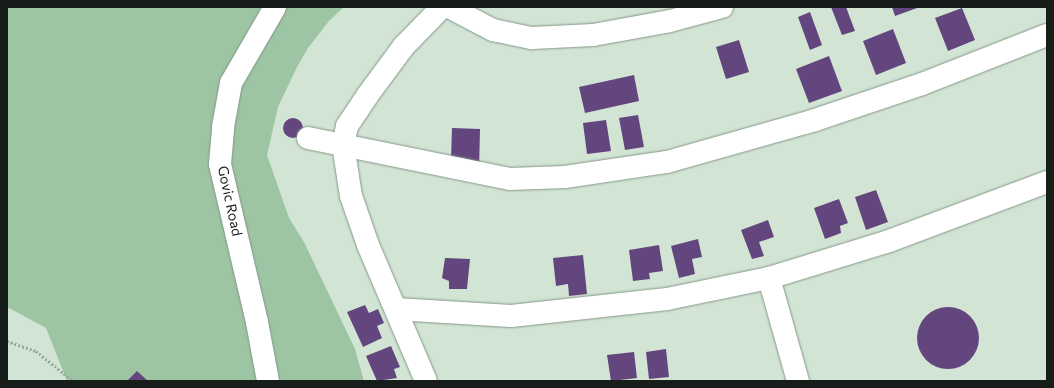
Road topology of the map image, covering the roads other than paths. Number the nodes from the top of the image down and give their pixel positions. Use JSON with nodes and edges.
{"nodes":[{"id":1,"x":275,"y":7,"type":"edge"},
{"id":2,"x":442,"y":7,"type":"edge"},
{"id":3,"x":449,"y":7,"type":"edge"},
{"id":4,"x":722,"y":7,"type":"edge"},
{"id":5,"x":1047,"y":35,"type":"edge"},
{"id":6,"x":308,"y":138,"type":"dead end"},
{"id":7,"x":343,"y":145,"type":"junction"},
{"id":8,"x":1047,"y":182,"type":"edge"},
{"id":9,"x":769,"y":278,"type":"junction"},
{"id":10,"x":396,"y":309,"type":"junction"},
{"id":11,"x":268,"y":381,"type":"edge"},
{"id":12,"x":426,"y":381,"type":"edge"},
{"id":13,"x":798,"y":381,"type":"edge"}],
"edges":[{"from":1,"to":11,"type":"street","name":"Govic Road"},
{"from":2,"to":7,"type":"street"},
{"from":3,"to":4,"type":"street"},
{"from":5,"to":7,"type":"street"},
{"from":6,"to":7,"type":"street"},
{"from":7,"to":10,"type":"street"},
{"from":8,"to":9,"type":"street"},
{"from":9,"to":10,"type":"street"},
{"from":9,"to":13,"type":"street"},
{"from":10,"to":12,"type":"street"}]}
